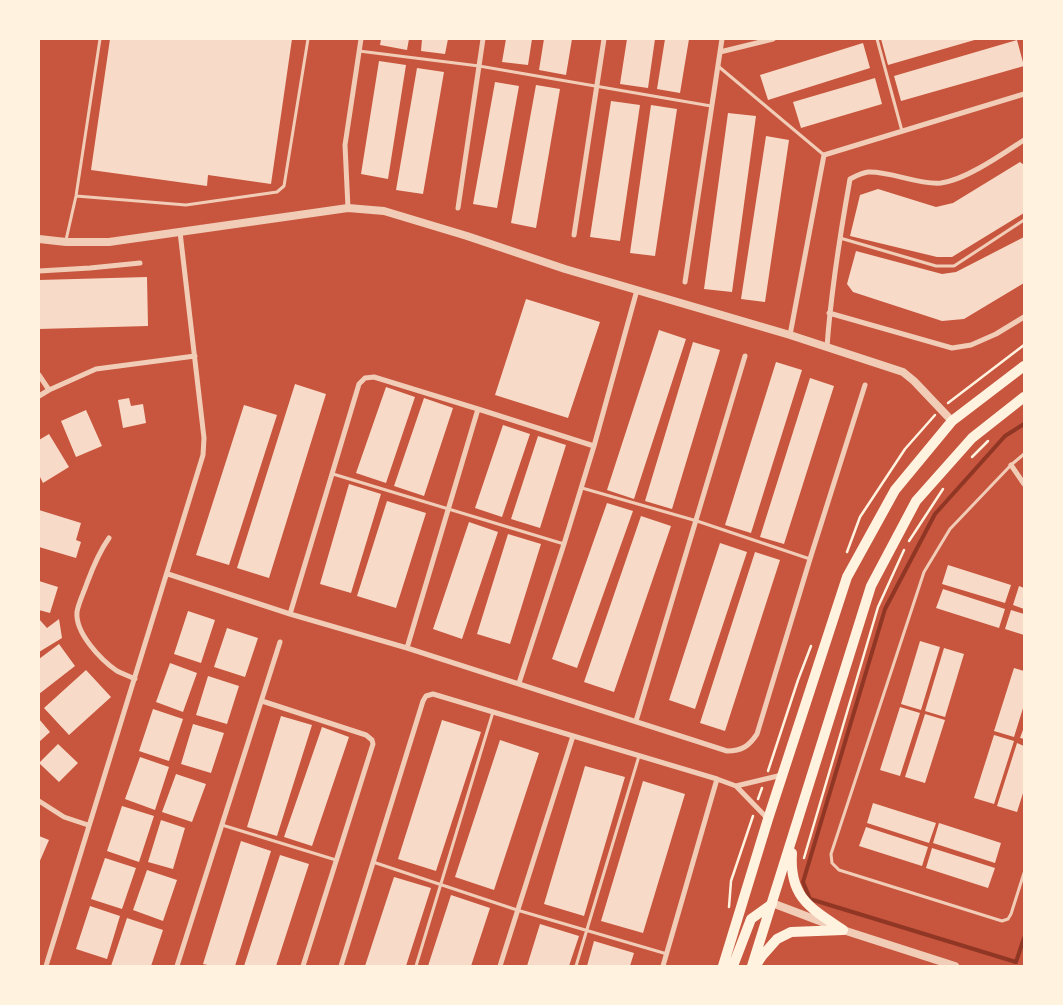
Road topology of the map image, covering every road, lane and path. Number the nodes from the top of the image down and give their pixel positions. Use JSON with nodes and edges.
{"nodes":[{"id":1,"x":100,"y":39,"type":"edge"},
{"id":2,"x":308,"y":39,"type":"edge"},
{"id":3,"x":361,"y":39,"type":"edge"},
{"id":4,"x":483,"y":39,"type":"edge"},
{"id":5,"x":604,"y":39,"type":"edge"},
{"id":6,"x":722,"y":39,"type":"edge"},
{"id":7,"x":773,"y":39,"type":"edge"},
{"id":8,"x":877,"y":39,"type":"edge"},
{"id":9,"x":359,"y":51,"type":"junction"},
{"id":10,"x":720,"y":52,"type":"junction"},
{"id":11,"x":479,"y":66,"type":"junction"},
{"id":12,"x":718,"y":66,"type":"junction"},
{"id":13,"x":596,"y":88,"type":"junction"},
{"id":14,"x":1024,"y":94,"type":"edge"},
{"id":15,"x":712,"y":106,"type":"junction"},
{"id":16,"x":902,"y":131,"type":"junction"},
{"id":17,"x":1024,"y":140,"type":"edge"},
{"id":18,"x":824,"y":155,"type":"junction"},
{"id":19,"x":76,"y":196,"type":"junction"},
{"id":20,"x":348,"y":208,"type":"junction"},
{"id":21,"x":458,"y":208,"type":"dead end"},
{"id":22,"x":1024,"y":220,"type":"edge"},
{"id":23,"x":180,"y":232,"type":"junction"},
{"id":24,"x":574,"y":235,"type":"dead end"},
{"id":25,"x":839,"y":238,"type":"junction"},
{"id":26,"x":39,"y":239,"type":"edge"},
{"id":27,"x":66,"y":242,"type":"junction"},
{"id":28,"x":140,"y":263,"type":"dead end"},
{"id":29,"x":39,"y":271,"type":"edge"},
{"id":30,"x":685,"y":282,"type":"dead end"},
{"id":31,"x":637,"y":290,"type":"junction"},
{"id":32,"x":830,"y":313,"type":"junction"},
{"id":33,"x":1024,"y":317,"type":"edge"},
{"id":34,"x":790,"y":334,"type":"junction"},
{"id":35,"x":827,"y":347,"type":"junction"},
{"id":36,"x":195,"y":356,"type":"junction"},
{"id":37,"x":745,"y":356,"type":"dead end"},
{"id":38,"x":1024,"y":366,"type":"edge"},
{"id":39,"x":39,"y":374,"type":"edge"},
{"id":40,"x":865,"y":385,"type":"dead end"},
{"id":41,"x":49,"y":390,"type":"junction"},
{"id":42,"x":39,"y":396,"type":"edge"},
{"id":43,"x":1024,"y":397,"type":"edge"},
{"id":44,"x":478,"y":409,"type":"junction"},
{"id":45,"x":952,"y":421,"type":"junction"},
{"id":46,"x":992,"y":437,"type":"dead end"},
{"id":47,"x":594,"y":446,"type":"junction"},
{"id":48,"x":1024,"y":454,"type":"edge"},
{"id":49,"x":966,"y":463,"type":"dead end"},
{"id":50,"x":1012,"y":465,"type":"junction"},
{"id":51,"x":333,"y":474,"type":"junction"},
{"id":52,"x":946,"y":484,"type":"dead end"},
{"id":53,"x":1024,"y":484,"type":"edge"},
{"id":54,"x":582,"y":488,"type":"junction"},
{"id":55,"x":448,"y":508,"type":"junction"},
{"id":56,"x":697,"y":521,"type":"junction"},
{"id":57,"x":109,"y":538,"type":"dead end"},
{"id":58,"x":564,"y":544,"type":"junction"},
{"id":59,"x":810,"y":559,"type":"junction"},
{"id":60,"x":168,"y":574,"type":"junction"},
{"id":61,"x":290,"y":614,"type":"junction"},
{"id":62,"x":280,"y":642,"type":"dead end"},
{"id":63,"x":407,"y":648,"type":"junction"},
{"id":64,"x":135,"y":679,"type":"junction"},
{"id":65,"x":519,"y":684,"type":"junction"},
{"id":66,"x":262,"y":701,"type":"junction"},
{"id":67,"x":493,"y":712,"type":"junction"},
{"id":68,"x":636,"y":721,"type":"junction"},
{"id":69,"x":573,"y":736,"type":"junction"},
{"id":70,"x":639,"y":756,"type":"junction"},
{"id":71,"x":783,"y":774,"type":"junction"},
{"id":72,"x":717,"y":779,"type":"junction"},
{"id":73,"x":736,"y":786,"type":"junction"},
{"id":74,"x":39,"y":801,"type":"edge"},
{"id":75,"x":768,"y":819,"type":"junction"},
{"id":76,"x":88,"y":825,"type":"junction"},
{"id":77,"x":222,"y":825,"type":"junction"},
{"id":78,"x":792,"y":837,"type":"junction"},
{"id":79,"x":336,"y":860,"type":"junction"},
{"id":80,"x":373,"y":862,"type":"junction"},
{"id":81,"x":802,"y":864,"type":"dead end"},
{"id":82,"x":1024,"y":872,"type":"edge"},
{"id":83,"x":440,"y":885,"type":"junction"},
{"id":84,"x":772,"y":904,"type":"junction"},
{"id":85,"x":517,"y":910,"type":"junction"},
{"id":86,"x":843,"y":930,"type":"junction"},
{"id":87,"x":587,"y":931,"type":"junction"},
{"id":88,"x":666,"y":954,"type":"junction"},
{"id":89,"x":46,"y":966,"type":"edge"},
{"id":90,"x":177,"y":966,"type":"edge"},
{"id":91,"x":303,"y":966,"type":"edge"},
{"id":92,"x":340,"y":966,"type":"edge"},
{"id":93,"x":416,"y":966,"type":"edge"},
{"id":94,"x":500,"y":966,"type":"edge"},
{"id":95,"x":576,"y":966,"type":"edge"},
{"id":96,"x":663,"y":966,"type":"edge"},
{"id":97,"x":724,"y":966,"type":"edge"},
{"id":98,"x":733,"y":966,"type":"edge"},
{"id":99,"x":754,"y":966,"type":"edge"},
{"id":100,"x":954,"y":966,"type":"edge"}],
"edges":[{"from":1,"to":19,"type":"lane"},
{"from":2,"to":19,"type":"lane"},
{"from":3,"to":9,"type":"street"},
{"from":4,"to":11,"type":"street"},
{"from":5,"to":13,"type":"street"},
{"from":6,"to":10,"type":"street"},
{"from":7,"to":10,"type":"street"},
{"from":8,"to":16,"type":"lane"},
{"from":9,"to":11,"type":"lane"},
{"from":9,"to":20,"type":"street"},
{"from":10,"to":12,"type":"street"},
{"from":11,"to":13,"type":"lane"},
{"from":11,"to":21,"type":"street"},
{"from":12,"to":15,"type":"street"},
{"from":12,"to":18,"type":"lane"},
{"from":13,"to":15,"type":"lane"},
{"from":13,"to":24,"type":"street"},
{"from":14,"to":16,"type":"street"},
{"from":15,"to":30,"type":"street"},
{"from":16,"to":18,"type":"street"},
{"from":17,"to":25,"type":"street"},
{"from":18,"to":34,"type":"street"},
{"from":19,"to":27,"type":"lane"},
{"from":20,"to":23,"type":"street"},
{"from":20,"to":31,"type":"street"},
{"from":22,"to":25,"type":"lane"},
{"from":23,"to":27,"type":"street"},
{"from":23,"to":36,"type":"street"},
{"from":25,"to":32,"type":"street"},
{"from":26,"to":27,"type":"street"},
{"from":28,"to":29,"type":"street"},
{"from":31,"to":34,"type":"street"},
{"from":31,"to":47,"type":"street"},
{"from":32,"to":33,"type":"street"},
{"from":32,"to":35,"type":"street"},
{"from":34,"to":35,"type":"street"},
{"from":35,"to":45,"type":"street"},
{"from":36,"to":41,"type":"street"},
{"from":36,"to":60,"type":"street"},
{"from":37,"to":56,"type":"street"},
{"from":38,"to":45,"type":"main road"},
{"from":39,"to":41,"type":"street"},
{"from":40,"to":59,"type":"street"},
{"from":41,"to":42,"type":"street"},
{"from":43,"to":78,"type":"main road"},
{"from":44,"to":47,"type":"street"},
{"from":44,"to":51,"type":"street"},
{"from":44,"to":55,"type":"street"},
{"from":45,"to":71,"type":"main road"},
{"from":46,"to":49,"type":"path"},
{"from":47,"to":54,"type":"street"},
{"from":48,"to":50,"type":"lane"},
{"from":50,"to":53,"type":"street"},
{"from":50,"to":82,"type":"lane"},
{"from":51,"to":55,"type":"lane"},
{"from":51,"to":61,"type":"street"},
{"from":52,"to":81,"type":"path"},
{"from":54,"to":56,"type":"lane"},
{"from":54,"to":58,"type":"street"},
{"from":55,"to":58,"type":"lane"},
{"from":55,"to":63,"type":"street"},
{"from":56,"to":59,"type":"lane"},
{"from":56,"to":68,"type":"street"},
{"from":57,"to":64,"type":"street"},
{"from":58,"to":65,"type":"street"},
{"from":59,"to":68,"type":"street"},
{"from":60,"to":61,"type":"street"},
{"from":60,"to":64,"type":"street"},
{"from":61,"to":63,"type":"street"},
{"from":62,"to":66,"type":"street"},
{"from":63,"to":65,"type":"street"},
{"from":64,"to":76,"type":"street"},
{"from":65,"to":68,"type":"street"},
{"from":66,"to":77,"type":"street"},
{"from":66,"to":79,"type":"street"},
{"from":67,"to":69,"type":"street"},
{"from":67,"to":80,"type":"street"},
{"from":67,"to":83,"type":"lane"},
{"from":69,"to":70,"type":"street"},
{"from":69,"to":85,"type":"street"},
{"from":70,"to":72,"type":"street"},
{"from":70,"to":87,"type":"lane"},
{"from":71,"to":73,"type":"street"},
{"from":71,"to":75,"type":"main road"},
{"from":72,"to":73,"type":"street"},
{"from":72,"to":88,"type":"street"},
{"from":73,"to":75,"type":"street"},
{"from":74,"to":76,"type":"street"},
{"from":75,"to":97,"type":"main road"},
{"from":76,"to":89,"type":"street"},
{"from":77,"to":79,"type":"lane"},
{"from":77,"to":90,"type":"street"},
{"from":78,"to":84,"type":"main road"},
{"from":78,"to":86,"type":"main road"},
{"from":79,"to":91,"type":"street"},
{"from":80,"to":83,"type":"lane"},
{"from":80,"to":92,"type":"street"},
{"from":83,"to":85,"type":"lane"},
{"from":83,"to":93,"type":"lane"},
{"from":84,"to":86,"type":"street"},
{"from":84,"to":98,"type":"main road"},
{"from":84,"to":99,"type":"main road"},
{"from":85,"to":87,"type":"lane"},
{"from":85,"to":94,"type":"street"},
{"from":86,"to":99,"type":"main road"},
{"from":86,"to":100,"type":"street"},
{"from":87,"to":88,"type":"lane"},
{"from":87,"to":95,"type":"lane"},
{"from":88,"to":96,"type":"street"}]}
